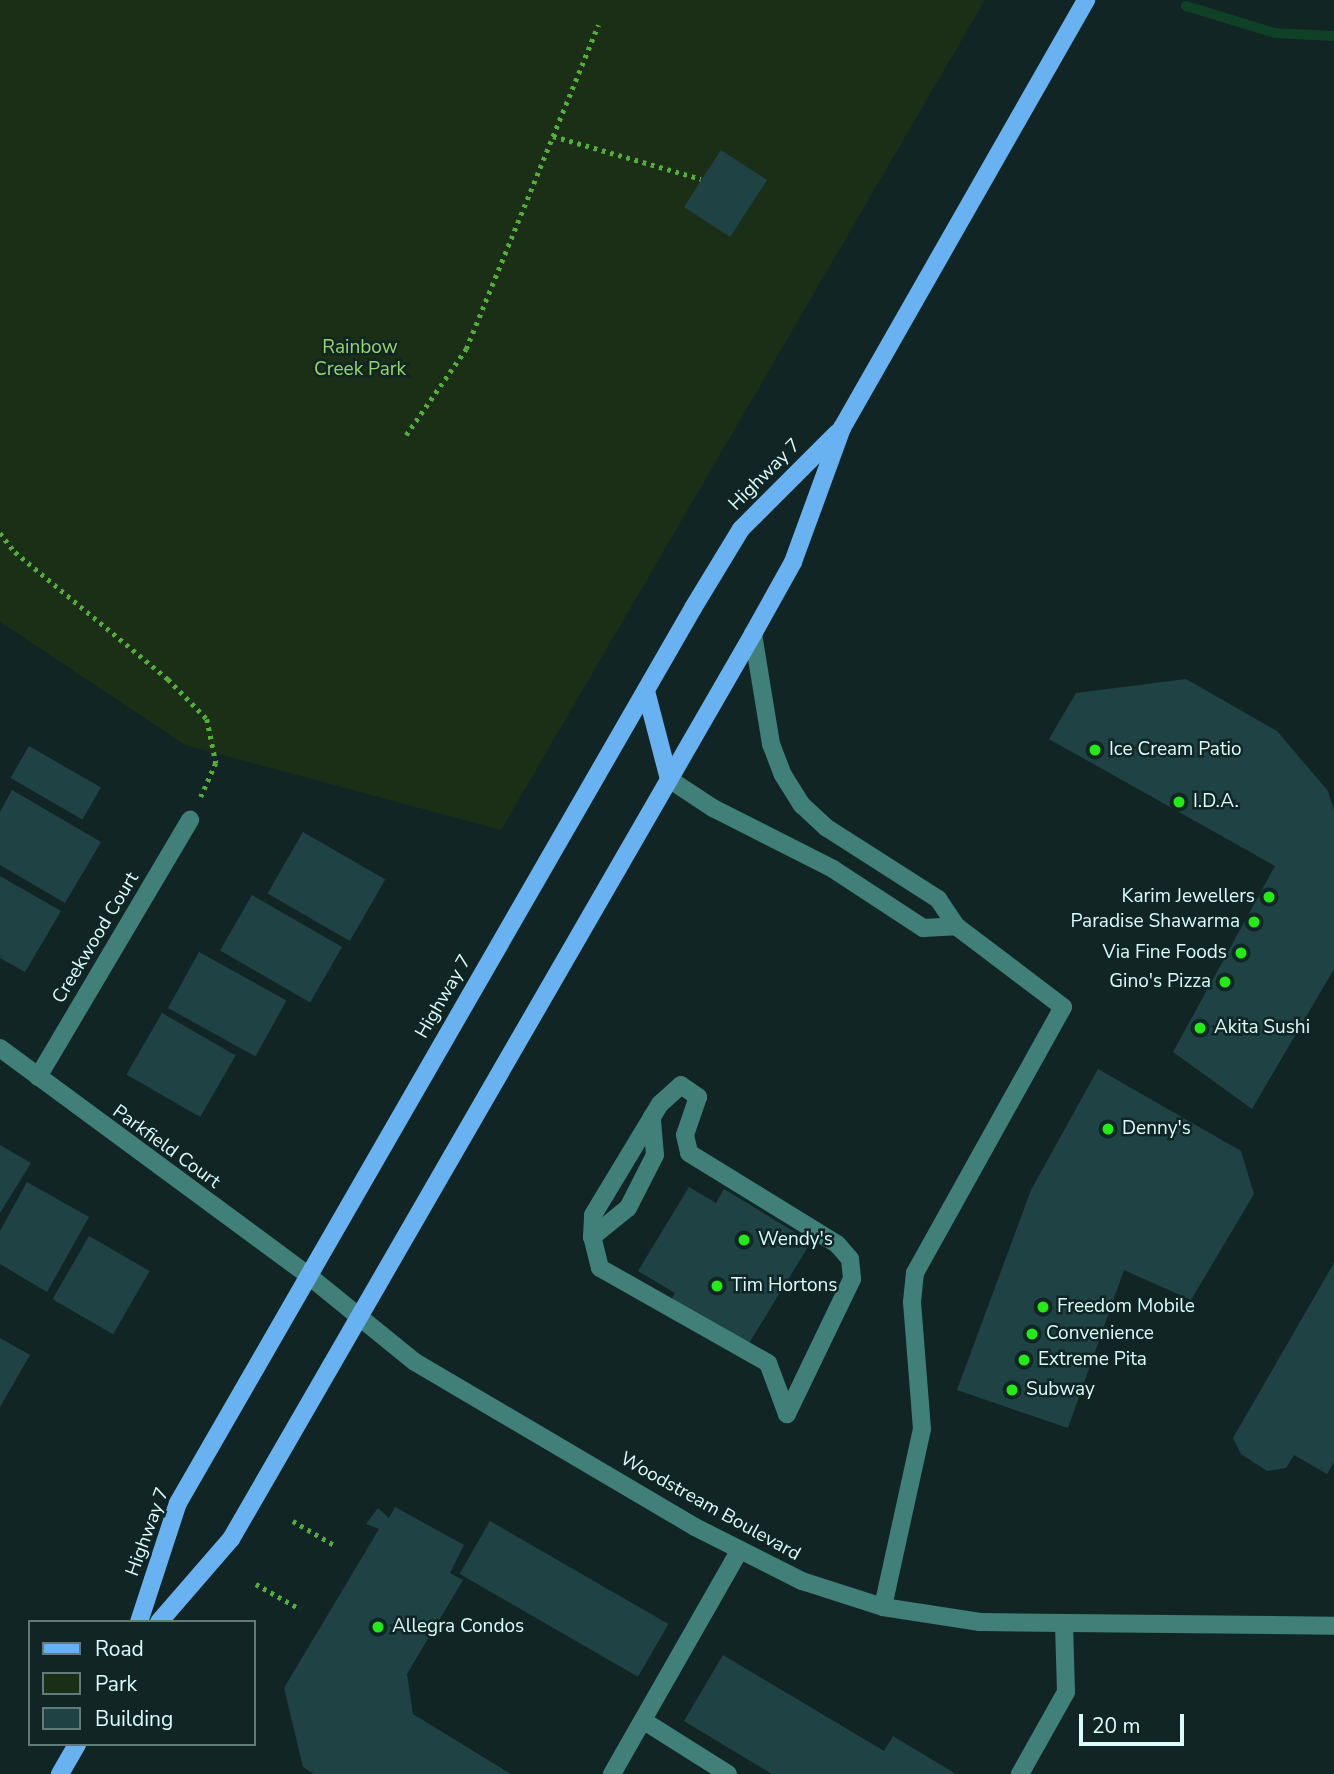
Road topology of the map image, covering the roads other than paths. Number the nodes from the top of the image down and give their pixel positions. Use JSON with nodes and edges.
{"nodes":[{"id":1,"x":1086,"y":0,"type":"edge"},
{"id":2,"x":842,"y":428,"type":"junction"},
{"id":3,"x":753,"y":634,"type":"junction"},
{"id":4,"x":646,"y":691,"type":"junction"},
{"id":5,"x":669,"y":779,"type":"junction"},
{"id":6,"x":190,"y":820,"type":"road end"},
{"id":7,"x":956,"y":926,"type":"junction"},
{"id":8,"x":0,"y":1048,"type":"edge"},
{"id":9,"x":38,"y":1077,"type":"junction"},
{"id":10,"x":652,"y":1117,"type":"junction"},
{"id":11,"x":592,"y":1237,"type":"junction"},
{"id":12,"x":309,"y":1276,"type":"junction"},
{"id":13,"x":358,"y":1317,"type":"junction"},
{"id":14,"x":739,"y":1550,"type":"junction"},
{"id":15,"x":883,"y":1607,"type":"junction"},
{"id":16,"x":140,"y":1620,"type":"edge"},
{"id":17,"x":161,"y":1620,"type":"edge"},
{"id":18,"x":1064,"y":1623,"type":"junction"},
{"id":19,"x":1334,"y":1626,"type":"edge"},
{"id":20,"x":644,"y":1721,"type":"junction"},
{"id":21,"x":76,"y":1746,"type":"edge"},
{"id":22,"x":60,"y":1774,"type":"edge"},
{"id":23,"x":612,"y":1774,"type":"edge"},
{"id":24,"x":728,"y":1774,"type":"edge"},
{"id":25,"x":1020,"y":1774,"type":"edge"}],
"edges":[{"from":1,"to":2,"type":"main road","name":"Highway 7"},
{"from":2,"to":3,"type":"main road","name":"Highway 7"},
{"from":2,"to":4,"type":"main road","name":"Highway 7"},
{"from":3,"to":5,"type":"main road","name":"Highway 7"},
{"from":3,"to":7,"type":"street"},
{"from":4,"to":5,"type":"main road"},
{"from":4,"to":12,"type":"main road","name":"Highway 7"},
{"from":5,"to":7,"type":"street"},
{"from":5,"to":13,"type":"main road","name":"Highway 7"},
{"from":6,"to":9,"type":"street","name":"Creekwood Court"},
{"from":7,"to":15,"type":"street"},
{"from":8,"to":9,"type":"street","name":"Parkfield Court"},
{"from":9,"to":12,"type":"street","name":"Parkfield Court"},
{"from":10,"to":11,"type":"street"},
{"from":10,"to":11,"type":"street"},
{"from":10,"to":11,"type":"street"},
{"from":12,"to":13,"type":"street","name":"Parkfield Court"},
{"from":12,"to":16,"type":"main road","name":"Highway 7"},
{"from":13,"to":14,"type":"street","name":"Woodstream Boulevard"},
{"from":13,"to":17,"type":"main road","name":"Highway 7"},
{"from":14,"to":15,"type":"street","name":"Woodstream Boulevard"},
{"from":14,"to":20,"type":"street"},
{"from":15,"to":18,"type":"street","name":"Woodstream Boulevard"},
{"from":18,"to":19,"type":"street","name":"Woodstream Boulevard"},
{"from":18,"to":25,"type":"street"},
{"from":20,"to":23,"type":"street"},
{"from":20,"to":24,"type":"street"},
{"from":21,"to":22,"type":"main road"}]}
